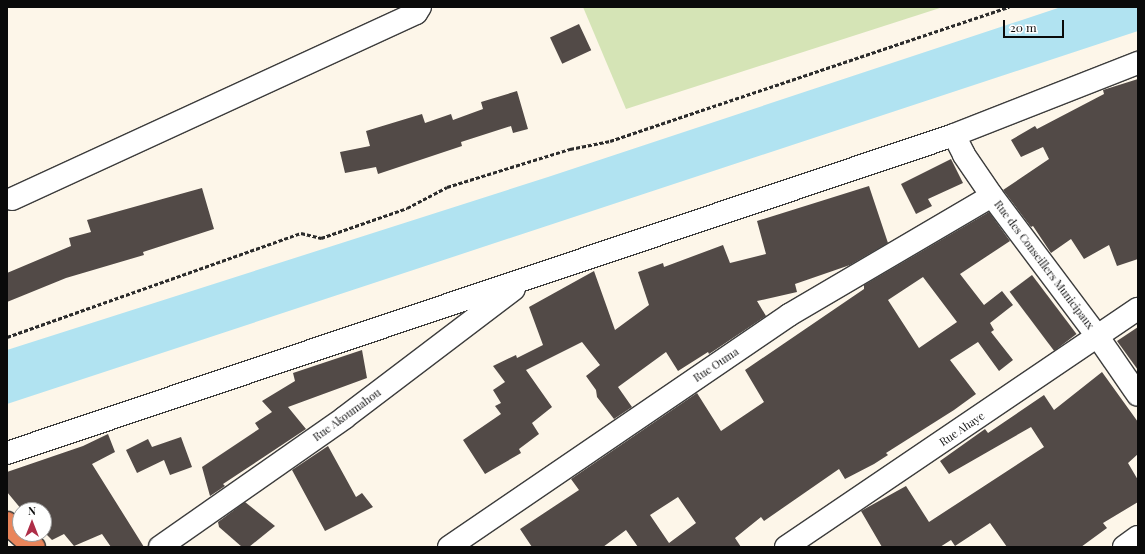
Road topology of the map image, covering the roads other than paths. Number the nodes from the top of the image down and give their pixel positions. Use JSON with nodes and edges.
{"nodes":[{"id":1,"x":420,"y":7,"type":"edge"},
{"id":2,"x":1138,"y":63,"type":"edge"},
{"id":3,"x":954,"y":135,"type":"junction"},
{"id":4,"x":992,"y":196,"type":"junction"},
{"id":5,"x":9,"y":197,"type":"edge"},
{"id":6,"x":529,"y":277,"type":"junction"},
{"id":7,"x":1138,"y":309,"type":"edge"},
{"id":8,"x":1098,"y":337,"type":"junction"},
{"id":9,"x":1138,"y":395,"type":"edge"},
{"id":10,"x":7,"y":453,"type":"edge"},
{"id":11,"x":7,"y":523,"type":"edge"},
{"id":12,"x":1138,"y":537,"type":"edge"},
{"id":13,"x":30,"y":546,"type":"edge"},
{"id":14,"x":160,"y":547,"type":"edge"},
{"id":15,"x":449,"y":547,"type":"edge"},
{"id":16,"x":786,"y":547,"type":"edge"},
{"id":17,"x":1124,"y":547,"type":"edge"}],
"edges":[{"from":1,"to":5,"type":"street"},
{"from":2,"to":3,"type":"street"},
{"from":3,"to":4,"type":"street","name":"Rue des Conseillers Municipaux"},
{"from":3,"to":6,"type":"street"},
{"from":4,"to":8,"type":"street","name":"Rue des Conseillers Municipaux"},
{"from":4,"to":15,"type":"street","name":"Rue Ouma"},
{"from":6,"to":10,"type":"street"},
{"from":6,"to":14,"type":"street","name":"Rue Akoumahou"},
{"from":7,"to":8,"type":"street","name":"Rue Ahaye"},
{"from":8,"to":9,"type":"street","name":"Rue des Conseillers Municipaux"},
{"from":8,"to":16,"type":"street","name":"Rue Ahaye"},
{"from":11,"to":13,"type":"highway"},
{"from":12,"to":17,"type":"street"}]}
